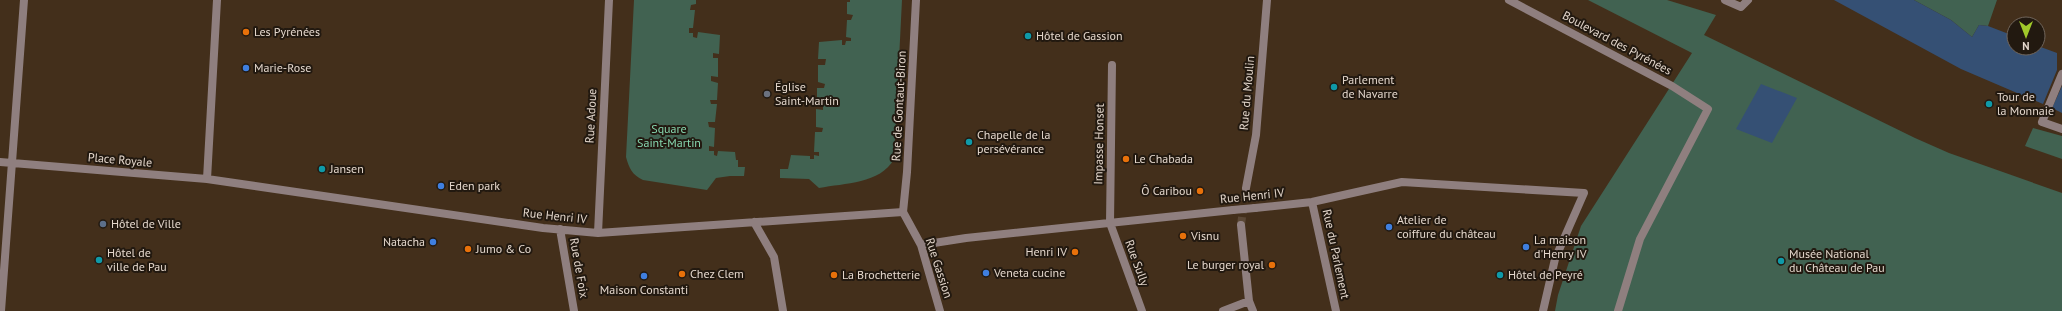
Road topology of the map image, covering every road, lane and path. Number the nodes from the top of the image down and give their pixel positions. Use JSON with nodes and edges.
{"nodes":[{"id":1,"x":24,"y":0,"type":"edge"},
{"id":2,"x":217,"y":0,"type":"edge"},
{"id":3,"x":609,"y":0,"type":"edge"},
{"id":4,"x":916,"y":0,"type":"edge"},
{"id":5,"x":1267,"y":0,"type":"edge"},
{"id":6,"x":1509,"y":0,"type":"edge"},
{"id":7,"x":1725,"y":0,"type":"edge"},
{"id":8,"x":1748,"y":0,"type":"edge"},
{"id":9,"x":1112,"y":66,"type":"dead end"},
{"id":10,"x":2062,"y":74,"type":"edge"},
{"id":11,"x":2062,"y":129,"type":"edge"},
{"id":12,"x":0,"y":162,"type":"edge"},
{"id":13,"x":13,"y":163,"type":"junction"},
{"id":14,"x":207,"y":179,"type":"junction"},
{"id":15,"x":1246,"y":188,"type":"tunnel mouth"},
{"id":16,"x":1312,"y":202,"type":"junction"},
{"id":17,"x":903,"y":212,"type":"junction"},
{"id":18,"x":754,"y":222,"type":"junction"},
{"id":19,"x":1110,"y":223,"type":"junction"},
{"id":20,"x":1241,"y":225,"type":"tunnel mouth"},
{"id":21,"x":560,"y":230,"type":"junction"},
{"id":22,"x":598,"y":232,"type":"junction"},
{"id":23,"x":921,"y":245,"type":"junction"},
{"id":24,"x":1250,"y":301,"type":"junction"},
{"id":25,"x":2,"y":311,"type":"edge"},
{"id":26,"x":574,"y":311,"type":"edge"},
{"id":27,"x":783,"y":311,"type":"edge"},
{"id":28,"x":940,"y":311,"type":"edge"},
{"id":29,"x":1142,"y":311,"type":"edge"},
{"id":30,"x":1223,"y":311,"type":"edge"},
{"id":31,"x":1254,"y":311,"type":"edge"},
{"id":32,"x":1336,"y":311,"type":"edge"},
{"id":33,"x":1543,"y":311,"type":"edge"},
{"id":34,"x":1618,"y":311,"type":"edge"}],
"edges":[{"from":1,"to":13,"type":"street"},
{"from":2,"to":14,"type":"street"},
{"from":3,"to":22,"type":"street","name":"Rue Adoue"},
{"from":4,"to":17,"type":"street","name":"Rue de Gontaut-Biron"},
{"from":5,"to":15,"type":"street","name":"Rue du Moulin"},
{"from":6,"to":34,"type":"street","name":"Boulevard des Pyrénées"},
{"from":7,"to":8,"type":"street"},
{"from":9,"to":19,"type":"street","name":"Impasse Honset"},
{"from":10,"to":11,"type":"street"},
{"from":12,"to":13,"type":"street","name":"Place Royale"},
{"from":13,"to":14,"type":"street","name":"Place Royale"},
{"from":13,"to":25,"type":"street"},
{"from":14,"to":21,"type":"street","name":"Rue Henri IV"},
{"from":16,"to":19,"type":"street","name":"Rue Henri IV","bridge":true},
{"from":16,"to":32,"type":"street","name":"Rue du Parlement"},
{"from":16,"to":33,"type":"street","name":"Rue Henri IV"},
{"from":17,"to":18,"type":"street","name":"Rue Henri IV"},
{"from":17,"to":23,"type":"street","name":"Rue Gassion"},
{"from":18,"to":22,"type":"street","name":"Rue Henri IV"},
{"from":18,"to":27,"type":"street"},
{"from":19,"to":23,"type":"street","name":"Rue Henri IV"},
{"from":19,"to":29,"type":"street","name":"Rue Sully"},
{"from":20,"to":24,"type":"street"},
{"from":21,"to":22,"type":"street","name":"Rue Henri IV"},
{"from":21,"to":26,"type":"street","name":"Rue de Foix"},
{"from":23,"to":28,"type":"street","name":"Rue Gassion"},
{"from":24,"to":30,"type":"street"},
{"from":24,"to":31,"type":"street"}]}
